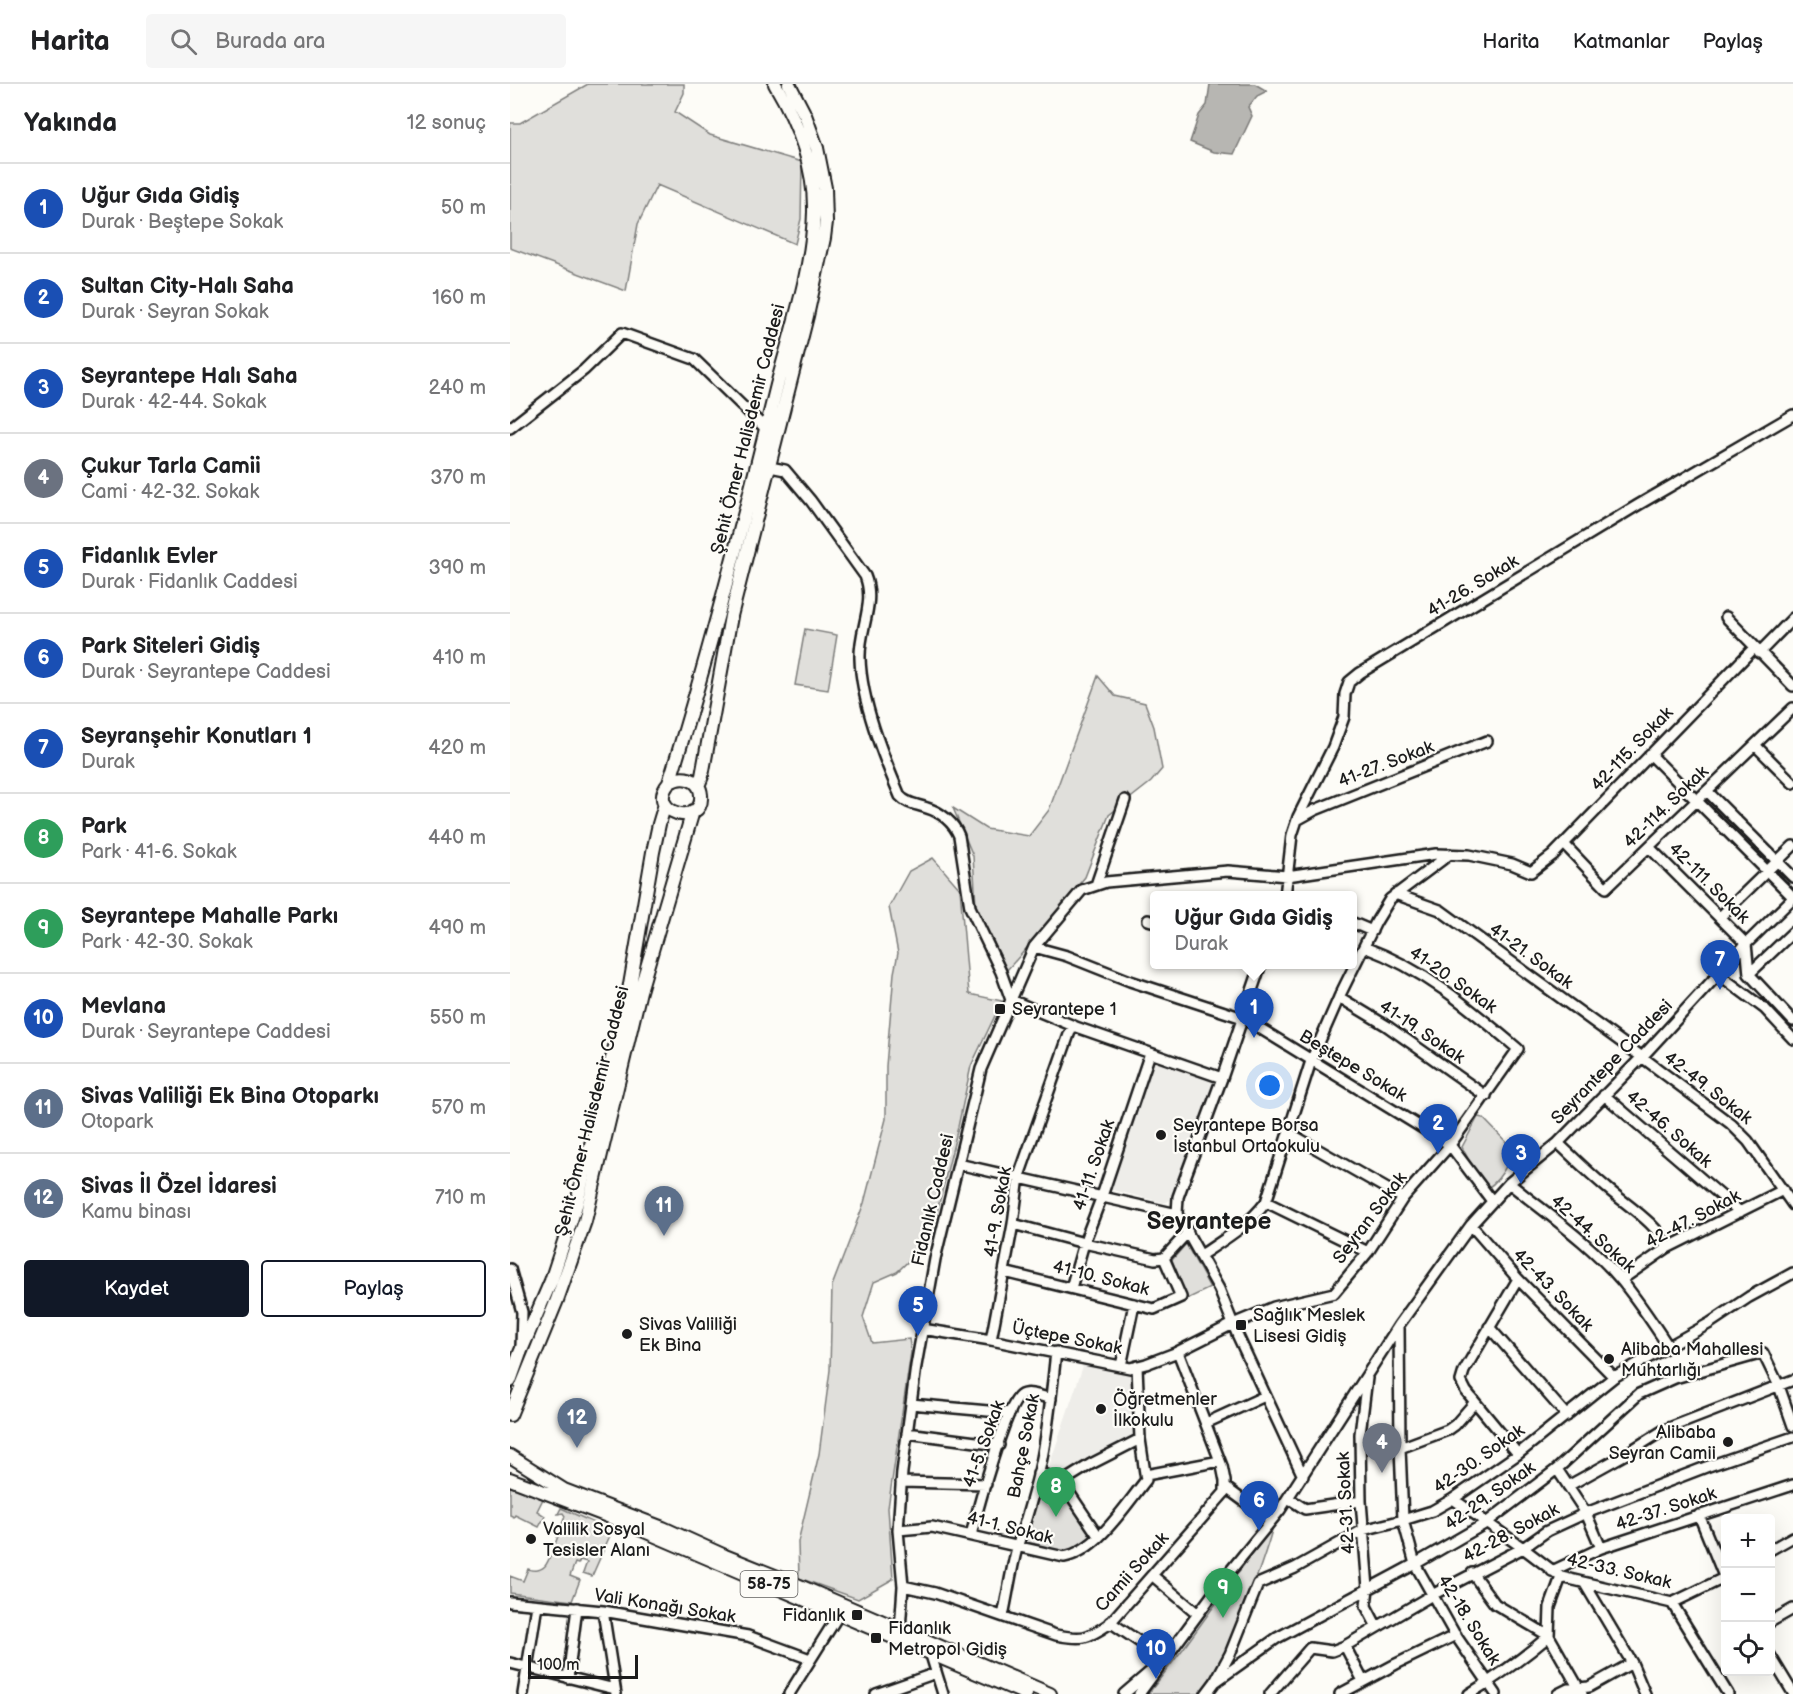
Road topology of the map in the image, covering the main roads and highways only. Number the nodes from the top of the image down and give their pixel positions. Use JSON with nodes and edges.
{"nodes":[{"id":1,"x":775,"y":84,"type":"edge"},
{"id":2,"x":789,"y":84,"type":"edge"},
{"id":3,"x":669,"y":783,"type":"junction"},
{"id":4,"x":698,"y":786,"type":"junction"},
{"id":5,"x":665,"y":804,"type":"junction"},
{"id":6,"x":693,"y":811,"type":"junction"},
{"id":7,"x":511,"y":1376,"type":"edge"},
{"id":8,"x":510,"y":1415,"type":"edge"},
{"id":9,"x":510,"y":1456,"type":"edge"},
{"id":10,"x":510,"y":1479,"type":"edge"},
{"id":11,"x":1026,"y":1694,"type":"edge"},
{"id":12,"x":1050,"y":1694,"type":"edge"}],
"edges":[{"from":1,"to":3,"type":"main road","name":"Şehit Ömer Halisdemir Caddesi"},
{"from":2,"to":4,"type":"main road","name":"Şehit Ömer Halisdemir Caddesi"},
{"from":3,"to":4,"type":"main road"},
{"from":3,"to":5,"type":"main road"},
{"from":4,"to":6,"type":"main road"},
{"from":5,"to":6,"type":"main road"},
{"from":5,"to":7,"type":"main road","name":"Şehit Ömer Halisdemir Caddesi"},
{"from":6,"to":8,"type":"main road","name":"Şehit Ömer Halisdemir Caddesi"},
{"from":9,"to":12,"type":"main road"},
{"from":10,"to":11,"type":"main road","number":"58-75"}]}
